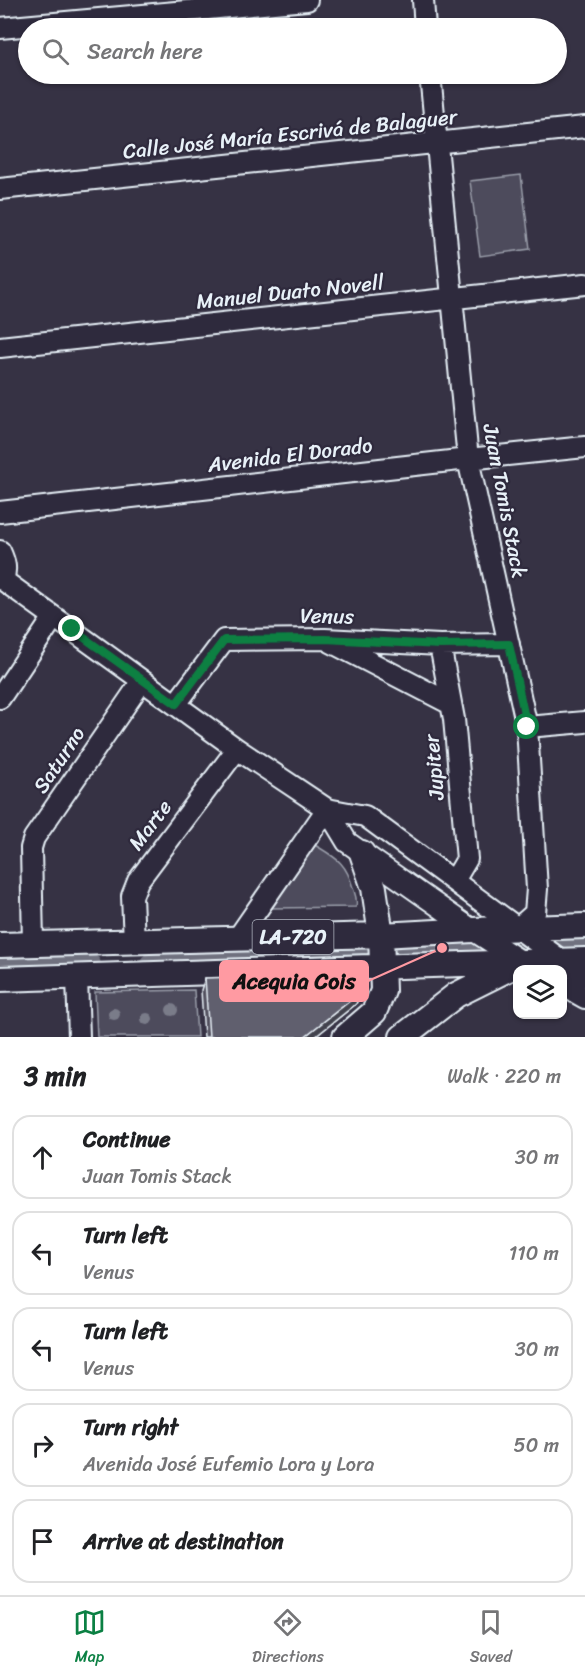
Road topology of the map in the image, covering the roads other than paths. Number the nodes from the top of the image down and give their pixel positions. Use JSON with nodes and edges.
{"nodes":[{"id":1,"x":307,"y":0,"type":"edge"},
{"id":2,"x":423,"y":0,"type":"edge"},
{"id":3,"x":110,"y":18,"type":"edge"},
{"id":4,"x":424,"y":18,"type":"edge"},
{"id":5,"x":18,"y":26,"type":"edge"},
{"id":6,"x":0,"y":28,"type":"edge"},
{"id":7,"x":431,"y":84,"type":"edge"},
{"id":8,"x":585,"y":127,"type":"edge"},
{"id":9,"x":436,"y":143,"type":"junction"},
{"id":10,"x":0,"y":189,"type":"edge"},
{"id":11,"x":585,"y":284,"type":"edge"},
{"id":12,"x":452,"y":298,"type":"junction"},
{"id":13,"x":0,"y":347,"type":"edge"},
{"id":14,"x":585,"y":447,"type":"edge"},
{"id":15,"x":468,"y":459,"type":"junction"},
{"id":16,"x":0,"y":512,"type":"edge"},
{"id":17,"x":0,"y":551,"type":"edge"},
{"id":18,"x":2,"y":579,"type":"edge"},
{"id":19,"x":54,"y":616,"type":"junction"},
{"id":20,"x":325,"y":639,"type":"junction"},
{"id":21,"x":509,"y":644,"type":"junction"},
{"id":22,"x":440,"y":645,"type":"junction"},
{"id":23,"x":142,"y":681,"type":"junction"},
{"id":24,"x":0,"y":698,"type":"edge"},
{"id":25,"x":176,"y":704,"type":"junction"},
{"id":26,"x":451,"y":704,"type":"junction"},
{"id":27,"x":585,"y":722,"type":"edge"},
{"id":28,"x":527,"y":727,"type":"junction"},
{"id":29,"x":237,"y":748,"type":"junction"},
{"id":30,"x":327,"y":809,"type":"junction"},
{"id":31,"x":362,"y":852,"type":"junction"},
{"id":32,"x":454,"y":881,"type":"junction"},
{"id":33,"x":585,"y":926,"type":"edge"},
{"id":34,"x":519,"y":928,"type":"junction"},
{"id":35,"x":474,"y":930,"type":"junction"},
{"id":36,"x":381,"y":936,"type":"junction"},
{"id":37,"x":237,"y":939,"type":"junction"},
{"id":38,"x":134,"y":942,"type":"junction"},
{"id":39,"x":33,"y":944,"type":"junction"},
{"id":40,"x":0,"y":945,"type":"edge"},
{"id":41,"x":560,"y":960,"type":"junction"},
{"id":42,"x":585,"y":960,"type":"edge"},
{"id":43,"x":527,"y":964,"type":"edge"},
{"id":44,"x":382,"y":966,"type":"junction"},
{"id":45,"x":585,"y":976,"type":"edge"},
{"id":46,"x":77,"y":977,"type":"junction"},
{"id":47,"x":0,"y":979,"type":"edge"},
{"id":48,"x":567,"y":988,"type":"edge"},
{"id":49,"x":585,"y":998,"type":"edge"},
{"id":50,"x":79,"y":1037,"type":"edge"},
{"id":51,"x":345,"y":1037,"type":"edge"},
{"id":52,"x":402,"y":1037,"type":"edge"}],
"edges":[{"from":1,"to":3,"type":"street"},
{"from":2,"to":4,"type":"street"},
{"from":5,"to":6,"type":"street"},
{"from":7,"to":9,"type":"street","name":"Juan Tomis Stack"},
{"from":8,"to":9,"type":"street","name":"Calle José María Escrivá de Balaguer"},
{"from":9,"to":10,"type":"street","name":"Calle José María Escrivá de Balaguer"},
{"from":9,"to":12,"type":"street","name":"Juan Tomis Stack"},
{"from":11,"to":12,"type":"street","name":"Manuel Duato Novell"},
{"from":12,"to":13,"type":"street","name":"Manuel Duato Novell"},
{"from":12,"to":15,"type":"street","name":"Juan Tomis Stack"},
{"from":14,"to":15,"type":"street","name":"Avenida El Dorado"},
{"from":15,"to":16,"type":"street","name":"Avenida El Dorado"},
{"from":15,"to":21,"type":"street","name":"Juan Tomis Stack"},
{"from":17,"to":18,"type":"street"},
{"from":18,"to":19,"type":"street"},
{"from":19,"to":23,"type":"street"},
{"from":19,"to":24,"type":"street"},
{"from":20,"to":22,"type":"street","name":"Venus"},
{"from":20,"to":25,"type":"street","name":"Venus"},
{"from":20,"to":26,"type":"street"},
{"from":21,"to":22,"type":"street","name":"Venus"},
{"from":21,"to":28,"type":"street","name":"Juan Tomis Stack"},
{"from":22,"to":26,"type":"street","name":"Jupiter"},
{"from":23,"to":25,"type":"street"},
{"from":23,"to":39,"type":"street","name":"Saturno"},
{"from":25,"to":29,"type":"street"},
{"from":26,"to":32,"type":"street","name":"Jupiter"},
{"from":27,"to":28,"type":"street"},
{"from":28,"to":34,"type":"street","name":"Juan Tomis Stack"},
{"from":29,"to":30,"type":"street"},
{"from":29,"to":38,"type":"street","name":"Marte"},
{"from":30,"to":31,"type":"street"},
{"from":30,"to":32,"type":"street"},
{"from":30,"to":37,"type":"street"},
{"from":31,"to":35,"type":"street"},
{"from":31,"to":36,"type":"main road"},
{"from":32,"to":34,"type":"street"},
{"from":33,"to":34,"type":"main road","number":"LA-720"},
{"from":34,"to":35,"type":"main road","number":"LA-720"},
{"from":34,"to":41,"type":"street"},
{"from":35,"to":36,"type":"main road","number":"LA-720"},
{"from":35,"to":43,"type":"street"},
{"from":36,"to":37,"type":"main road","number":"LA-720"},
{"from":36,"to":44,"type":"main road"},
{"from":37,"to":38,"type":"main road","number":"LA-720"},
{"from":38,"to":39,"type":"main road","number":"LA-720"},
{"from":39,"to":40,"type":"main road","number":"LA-720"},
{"from":41,"to":42,"type":"main road","number":"LA-720"},
{"from":41,"to":43,"type":"main road","number":"LA-720"},
{"from":41,"to":45,"type":"street"},
{"from":43,"to":44,"type":"main road","number":"LA-720"},
{"from":43,"to":52,"type":"main road"},
{"from":44,"to":46,"type":"main road","number":"LA-720"},
{"from":44,"to":51,"type":"main road"},
{"from":46,"to":47,"type":"main road","number":"LA-720"},
{"from":46,"to":50,"type":"street"},
{"from":48,"to":49,"type":"street"}]}
